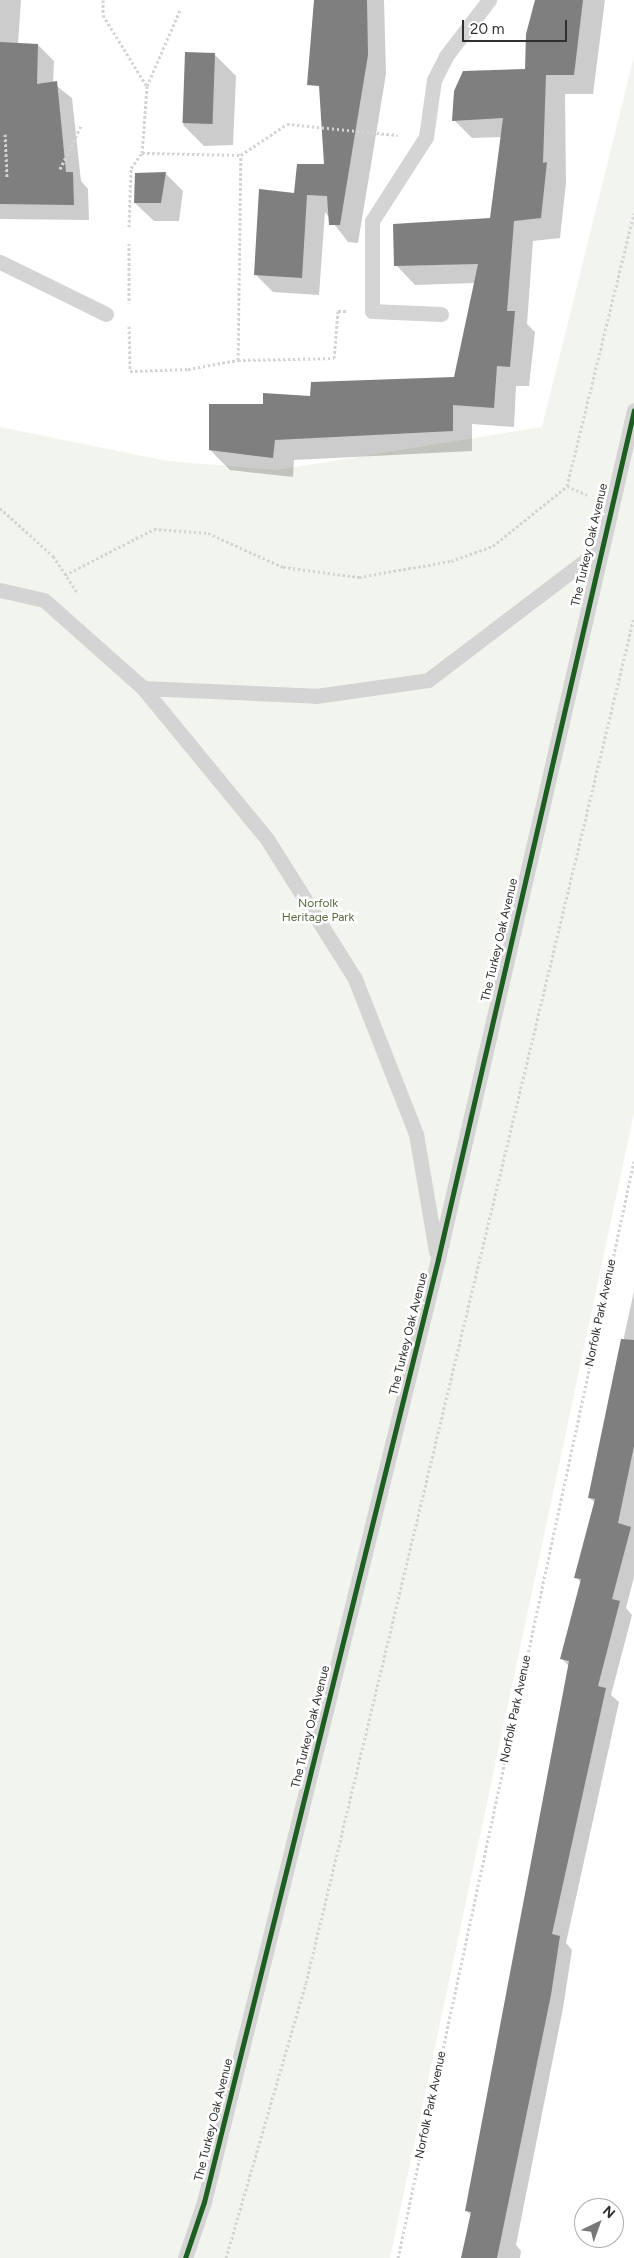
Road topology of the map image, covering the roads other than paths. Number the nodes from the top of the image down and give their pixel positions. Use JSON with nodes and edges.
{"nodes":[{"id":1,"x":489,"y":0,"type":"edge"},
{"id":2,"x":0,"y":262,"type":"edge"},
{"id":3,"x":106,"y":314,"type":"dead end"},
{"id":4,"x":441,"y":314,"type":"dead end"},
{"id":5,"x":634,"y":410,"type":"edge"},
{"id":6,"x":599,"y":550,"type":"junction"},
{"id":7,"x":0,"y":590,"type":"edge"},
{"id":8,"x":143,"y":688,"type":"junction"},
{"id":9,"x":438,"y":1259,"type":"junction"},
{"id":10,"x":185,"y":2258,"type":"edge"}],
"edges":[{"from":1,"to":4,"type":"lane"},
{"from":2,"to":3,"type":"lane"},
{"from":5,"to":6,"type":"lane","name":"The Turkey Oak Avenue"},
{"from":6,"to":8,"type":"lane"},
{"from":6,"to":9,"type":"lane","name":"The Turkey Oak Avenue"},
{"from":7,"to":8,"type":"lane"},
{"from":8,"to":9,"type":"lane"},
{"from":9,"to":10,"type":"lane","name":"The Turkey Oak Avenue"}]}
